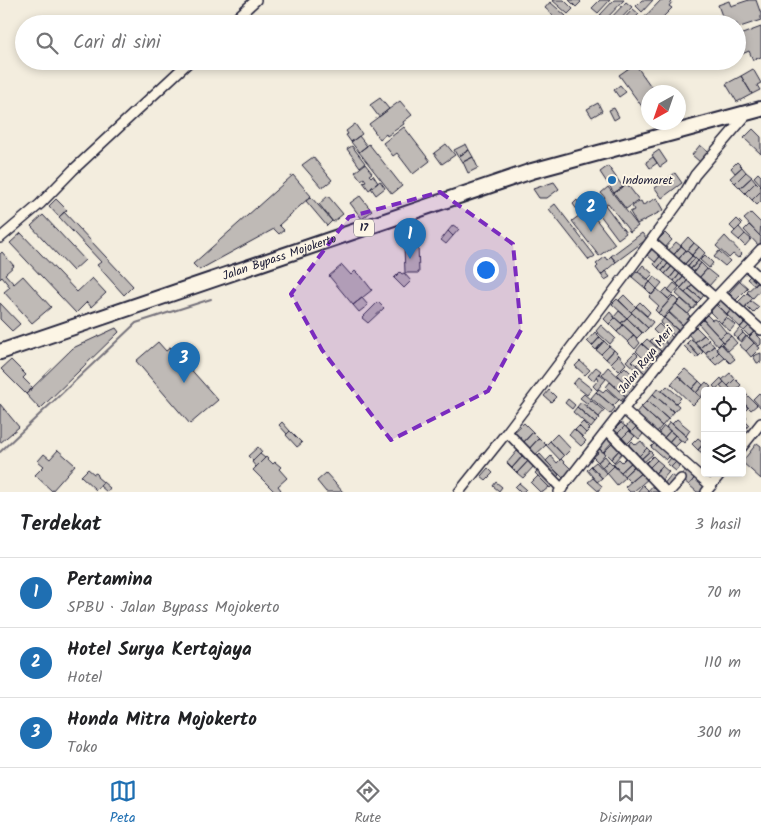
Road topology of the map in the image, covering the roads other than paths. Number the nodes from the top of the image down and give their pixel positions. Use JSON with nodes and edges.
{"nodes":[{"id":1,"x":256,"y":0,"type":"edge"},
{"id":2,"x":240,"y":15,"type":"edge"},
{"id":3,"x":180,"y":70,"type":"edge"},
{"id":4,"x":755,"y":111,"type":"edge"},
{"id":5,"x":0,"y":238,"type":"edge"},
{"id":6,"x":654,"y":244,"type":"dead end"},
{"id":7,"x":761,"y":250,"type":"edge"},
{"id":8,"x":746,"y":265,"type":"junction"},
{"id":9,"x":761,"y":279,"type":"edge"},
{"id":10,"x":717,"y":295,"type":"junction"},
{"id":11,"x":761,"y":330,"type":"edge"},
{"id":12,"x":0,"y":352,"type":"edge"},
{"id":13,"x":624,"y":409,"type":"junction"},
{"id":14,"x":761,"y":423,"type":"edge"},
{"id":15,"x":607,"y":430,"type":"junction"},
{"id":16,"x":507,"y":432,"type":"junction"},
{"id":17,"x":746,"y":441,"type":"edge"},
{"id":18,"x":718,"y":477,"type":"edge"},
{"id":19,"x":681,"y":479,"type":"dead end"},
{"id":20,"x":708,"y":489,"type":"edge"},
{"id":21,"x":560,"y":490,"type":"edge"},
{"id":22,"x":459,"y":492,"type":"edge"},
{"id":23,"x":667,"y":492,"type":"edge"}],
"edges":[{"from":1,"to":2,"type":"street"},
{"from":3,"to":5,"type":"street"},
{"from":4,"to":12,"type":"highway","name":"Jalan Bypass Mojokerto","number":"17"},
{"from":4,"to":16,"type":"street"},
{"from":6,"to":10,"type":"street"},
{"from":7,"to":8,"type":"street","name":"Jalan Raya Meri"},
{"from":8,"to":9,"type":"street"},
{"from":8,"to":10,"type":"street","name":"Jalan Raya Meri"},
{"from":10,"to":11,"type":"street"},
{"from":10,"to":13,"type":"street","name":"Jalan Raya Meri"},
{"from":13,"to":15,"type":"street","name":"Jalan Raya Meri"},
{"from":13,"to":20,"type":"street"},
{"from":14,"to":17,"type":"street"},
{"from":15,"to":21,"type":"street","name":"Jalan Raya Meri"},
{"from":15,"to":23,"type":"street"},
{"from":16,"to":21,"type":"street"},
{"from":16,"to":22,"type":"street"},
{"from":18,"to":20,"type":"street"},
{"from":19,"to":23,"type":"street"}]}
